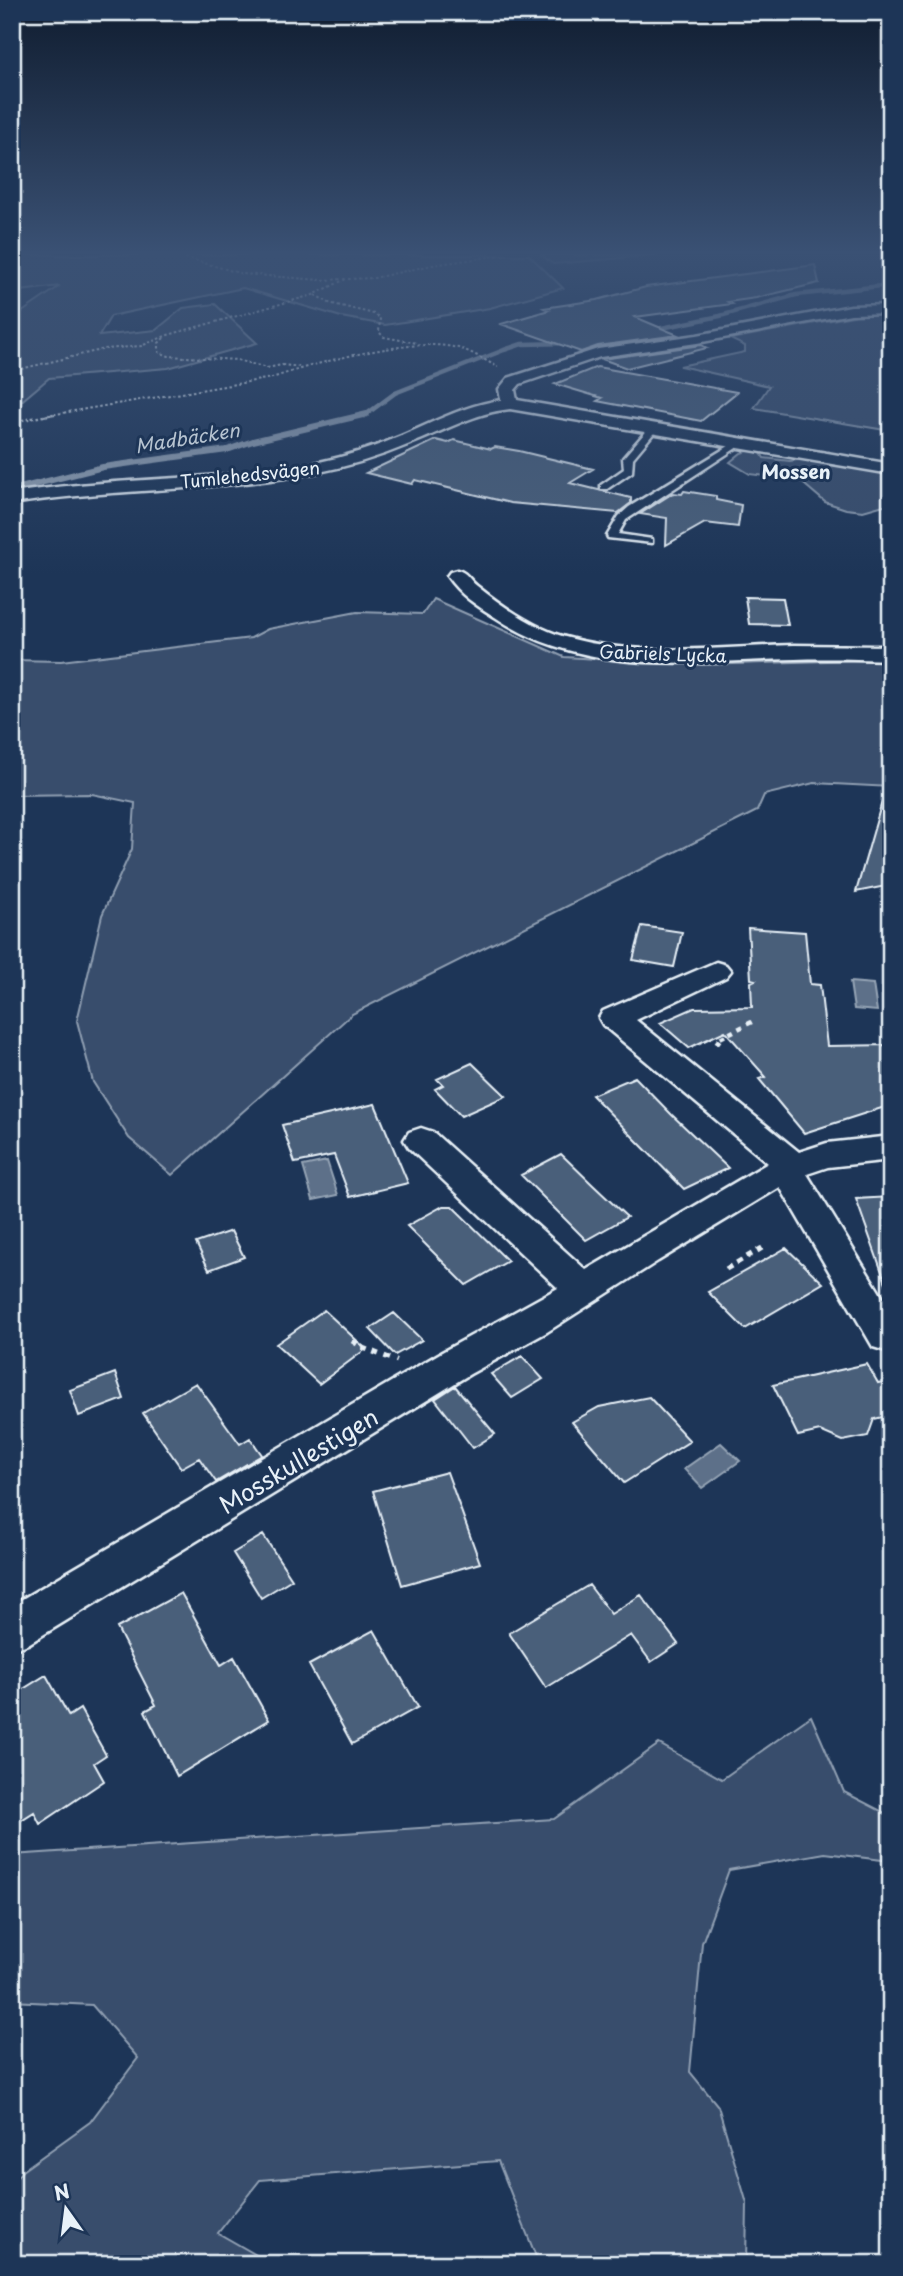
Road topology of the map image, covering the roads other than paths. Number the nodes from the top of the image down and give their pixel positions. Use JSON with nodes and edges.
{"nodes":[{"id":1,"x":573,"y":361,"type":"edge"},
{"id":2,"x":510,"y":404,"type":"junction"},
{"id":3,"x":654,"y":428,"type":"junction"},
{"id":4,"x":740,"y":443,"type":"junction"},
{"id":5,"x":891,"y":469,"type":"edge"},
{"id":6,"x":604,"y":487,"type":"dead end"},
{"id":7,"x":12,"y":499,"type":"edge"},
{"id":8,"x":649,"y":541,"type":"dead end"},
{"id":9,"x":457,"y":576,"type":"dead end"},
{"id":10,"x":891,"y":653,"type":"edge"},
{"id":11,"x":716,"y":971,"type":"dead end"},
{"id":12,"x":421,"y":1140,"type":"dead end"},
{"id":13,"x":891,"y":1147,"type":"edge"},
{"id":14,"x":789,"y":1167,"type":"junction"},
{"id":15,"x":583,"y":1289,"type":"junction"},
{"id":16,"x":887,"y":1336,"type":"dead end"},
{"id":17,"x":12,"y":1629,"type":"edge"}],
"edges":[{"from":1,"to":2,"type":"street"},
{"from":2,"to":3,"type":"street","name":"Tumlehedsvägen"},
{"from":2,"to":7,"type":"street","name":"Tumlehedsvägen"},
{"from":3,"to":4,"type":"street","name":"Tumlehedsvägen"},
{"from":3,"to":6,"type":"lane"},
{"from":4,"to":5,"type":"street","name":"Tumlehedsvägen"},
{"from":4,"to":8,"type":"lane"},
{"from":9,"to":10,"type":"street","name":"Gabriels Lycka"},
{"from":11,"to":14,"type":"street"},
{"from":12,"to":15,"type":"street"},
{"from":13,"to":14,"type":"street","name":"Mosskullestigen"},
{"from":14,"to":15,"type":"street","name":"Mosskullestigen"},
{"from":14,"to":16,"type":"street"},
{"from":15,"to":17,"type":"street","name":"Mosskullestigen"}]}
